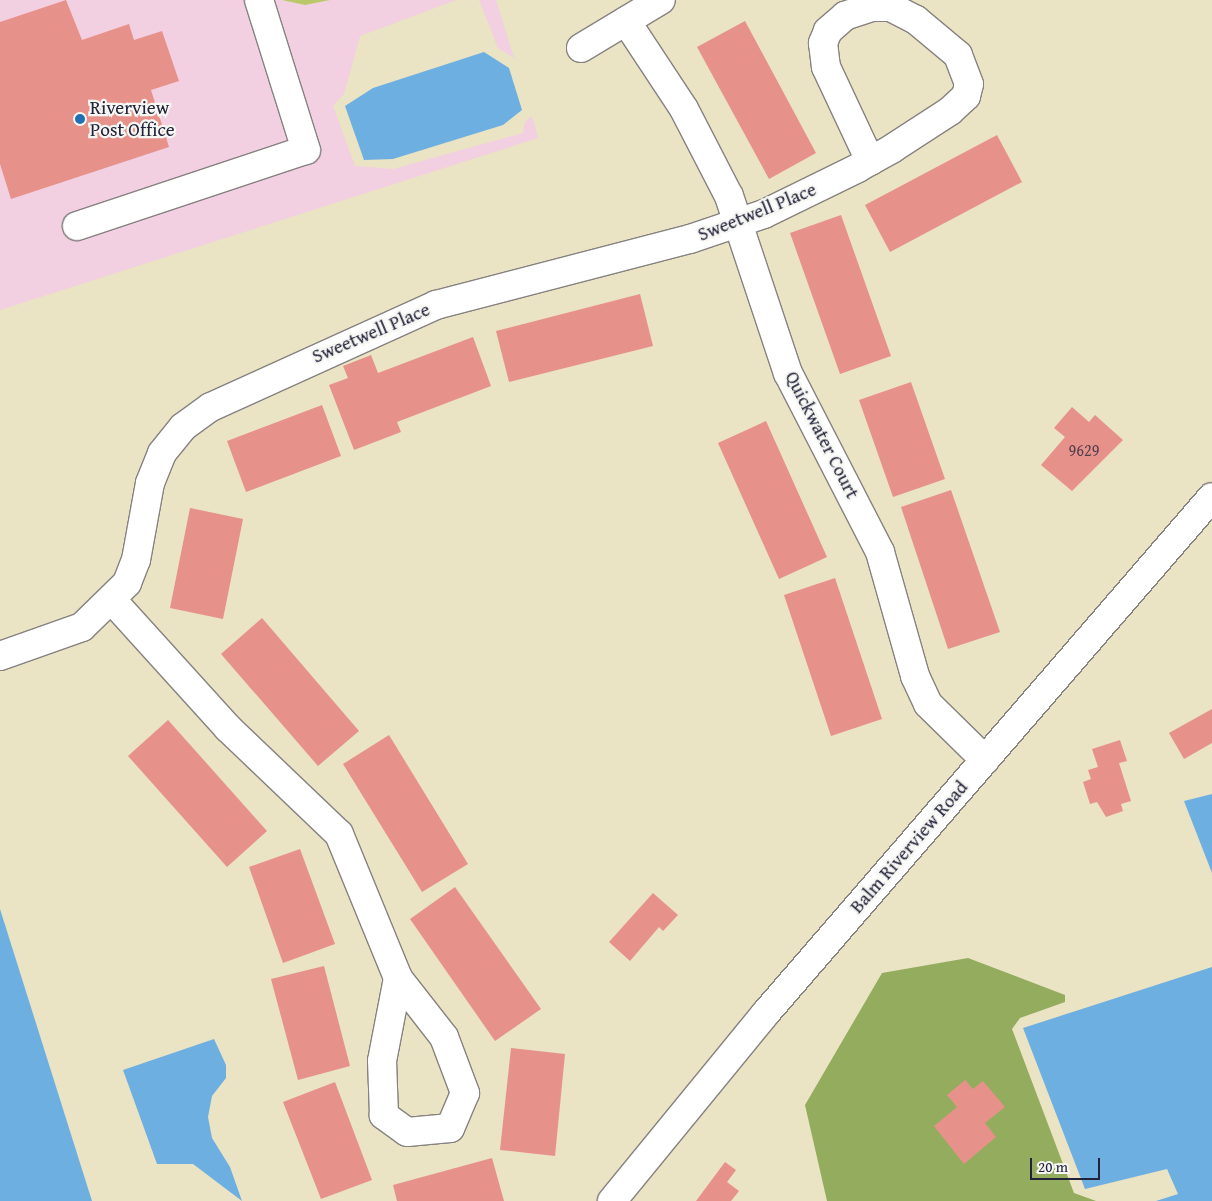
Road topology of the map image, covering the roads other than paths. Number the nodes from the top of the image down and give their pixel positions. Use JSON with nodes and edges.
{"nodes":[{"id":1,"x":259,"y":0,"type":"edge"},
{"id":2,"x":661,"y":0,"type":"edge"},
{"id":3,"x":626,"y":21,"type":"junction"},
{"id":4,"x":581,"y":48,"type":"dead end"},
{"id":5,"x":870,"y":161,"type":"junction"},
{"id":6,"x":739,"y":224,"type":"junction"},
{"id":7,"x":77,"y":226,"type":"dead end"},
{"id":8,"x":1212,"y":497,"type":"edge"},
{"id":9,"x":112,"y":600,"type":"junction"},
{"id":10,"x":0,"y":656,"type":"edge"},
{"id":11,"x":985,"y":760,"type":"junction"},
{"id":12,"x":398,"y":978,"type":"junction"},
{"id":13,"x":612,"y":1201,"type":"edge"}],
"edges":[{"from":1,"to":7,"type":"street"},
{"from":2,"to":3,"type":"street"},
{"from":3,"to":4,"type":"street"},
{"from":3,"to":6,"type":"street","name":"Quickwater Court"},
{"from":5,"to":5,"type":"street","name":"Sweetwell Place"},
{"from":5,"to":6,"type":"street","name":"Sweetwell Place"},
{"from":6,"to":9,"type":"street","name":"Sweetwell Place"},
{"from":6,"to":11,"type":"street","name":"Quickwater Court"},
{"from":8,"to":11,"type":"street","name":"Balm Riverview Road"},
{"from":9,"to":10,"type":"street","name":"Sweetwell Place"},
{"from":9,"to":12,"type":"street"},
{"from":11,"to":13,"type":"street","name":"Balm Riverview Road"},
{"from":12,"to":12,"type":"street"}]}
